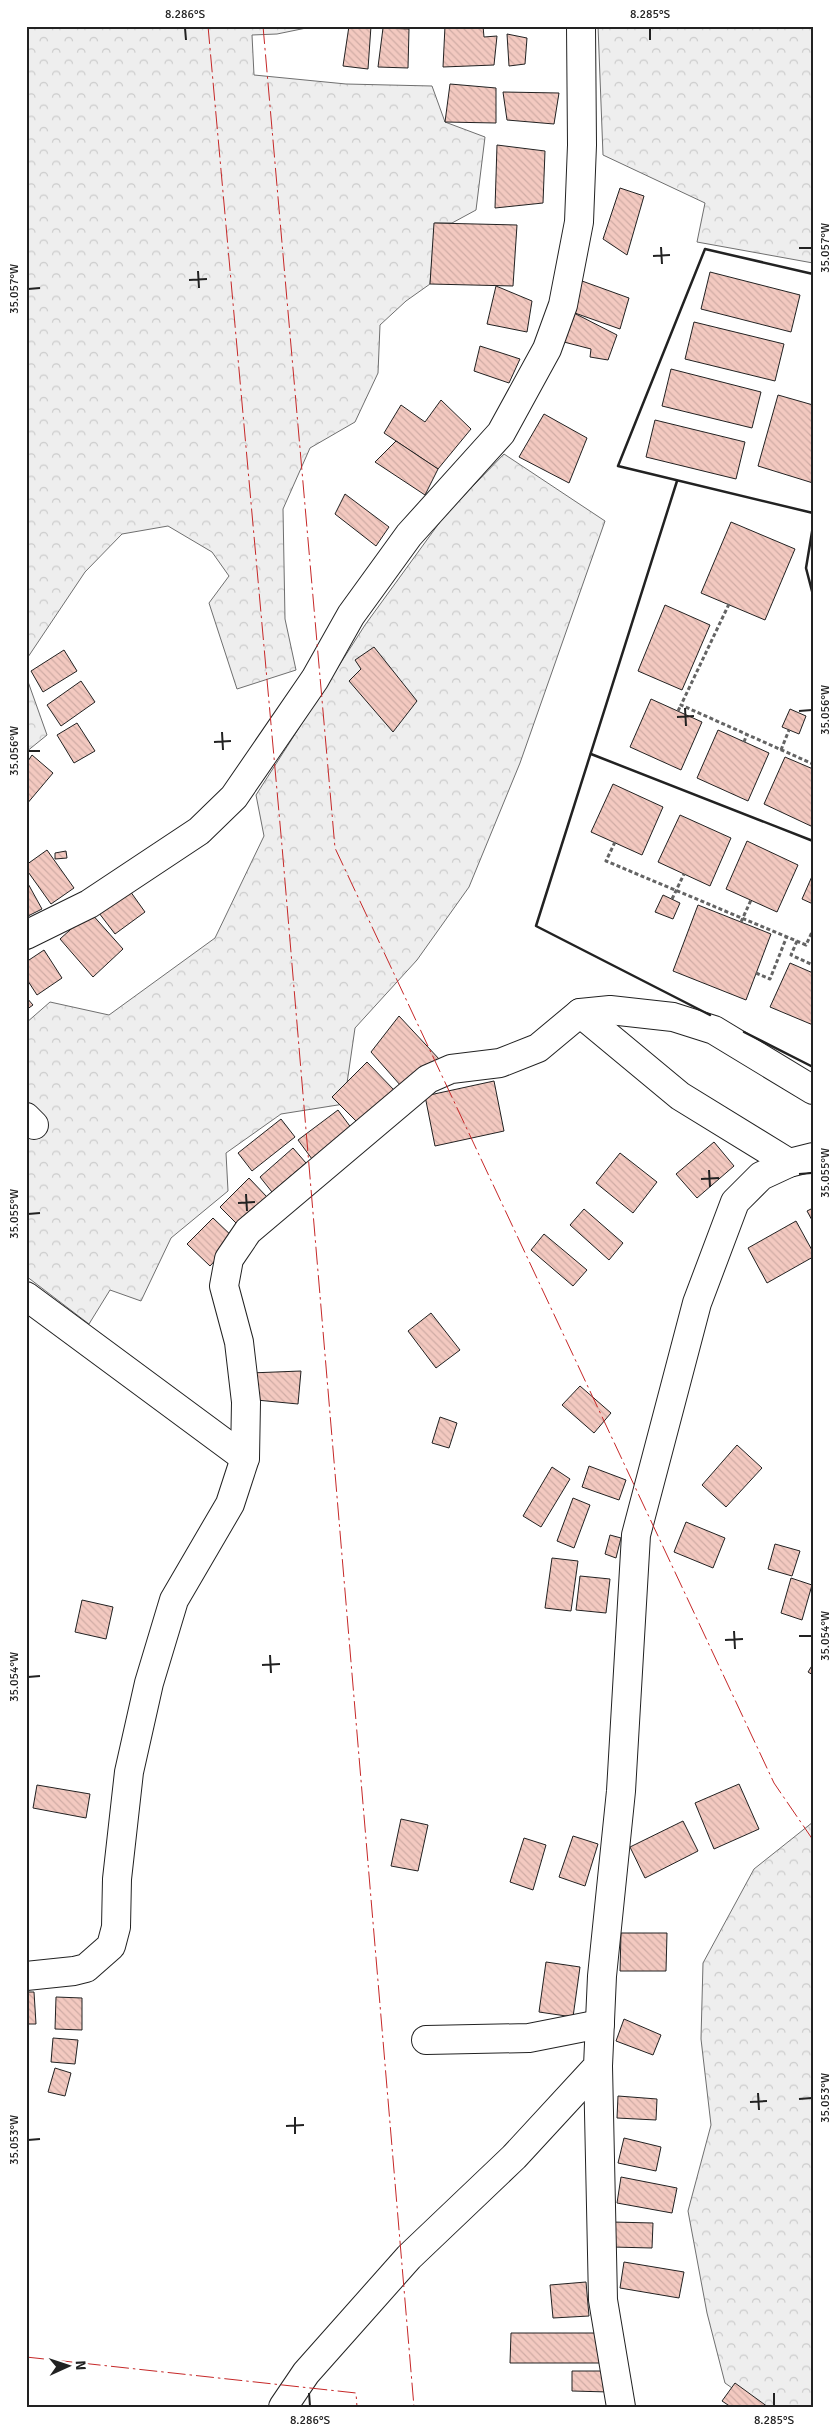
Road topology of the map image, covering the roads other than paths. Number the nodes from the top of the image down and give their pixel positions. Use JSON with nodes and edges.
{"nodes":[{"id":1,"x":581,"y":26,"type":"edge"},
{"id":2,"x":26,"y":935,"type":"edge"},
{"id":3,"x":580,"y":1012,"type":"junction"},
{"id":4,"x":813,"y":1090,"type":"edge"},
{"id":5,"x":801,"y":1160,"type":"edge"},
{"id":6,"x":26,"y":1296,"type":"edge"},
{"id":7,"x":245,"y":1458,"type":"junction"},
{"id":8,"x":26,"y":1976,"type":"edge"},
{"id":9,"x":600,"y":2024,"type":"junction"},
{"id":10,"x":426,"y":2040,"type":"dead end"},
{"id":11,"x":598,"y":2066,"type":"junction"},
{"id":12,"x":282,"y":2407,"type":"edge"},
{"id":13,"x":621,"y":2407,"type":"edge"}],
"edges":[{"from":1,"to":2,"type":"street"},
{"from":3,"to":4,"type":"street"},
{"from":3,"to":5,"type":"street"},
{"from":3,"to":7,"type":"street"},
{"from":5,"to":9,"type":"street"},
{"from":6,"to":7,"type":"street"},
{"from":7,"to":8,"type":"street"},
{"from":9,"to":10,"type":"street"},
{"from":9,"to":11,"type":"street"},
{"from":11,"to":12,"type":"street"},
{"from":11,"to":13,"type":"street"}]}
